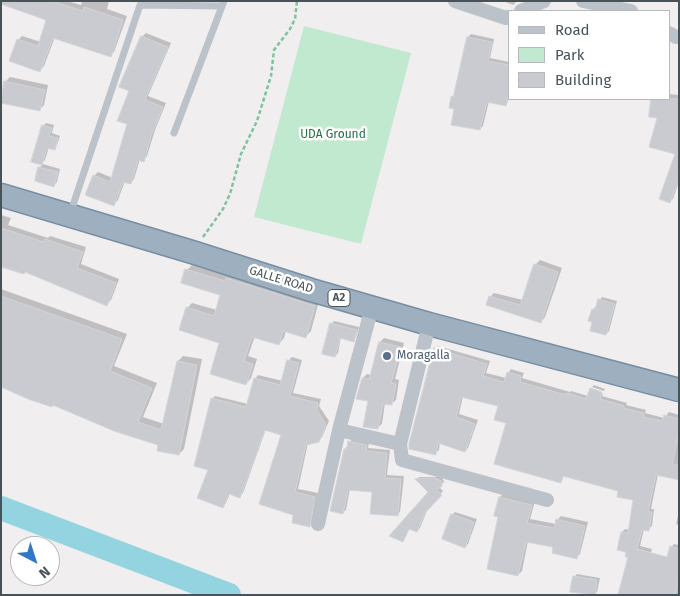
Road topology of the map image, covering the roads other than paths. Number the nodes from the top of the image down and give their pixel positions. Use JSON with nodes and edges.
{"nodes":[{"id":1,"x":455,"y":1,"type":"edge"},
{"id":2,"x":544,"y":1,"type":"edge"},
{"id":3,"x":583,"y":1,"type":"edge"},
{"id":4,"x":223,"y":4,"type":"edge"},
{"id":5,"x":523,"y":10,"type":"edge"},
{"id":6,"x":626,"y":10,"type":"edge"},
{"id":7,"x":508,"y":17,"type":"edge"},
{"id":8,"x":174,"y":133,"type":"dead end"},
{"id":9,"x":1,"y":195,"type":"edge"},
{"id":10,"x":69,"y":216,"type":"junction"},
{"id":11,"x":372,"y":307,"type":"junction"},
{"id":12,"x":429,"y":324,"type":"junction"},
{"id":13,"x":679,"y":390,"type":"edge"},
{"id":14,"x":339,"y":430,"type":"junction"},
{"id":15,"x":400,"y":444,"type":"junction"},
{"id":16,"x":547,"y":500,"type":"dead end"},
{"id":17,"x":318,"y":524,"type":"dead end"}],
"edges":[{"from":1,"to":7,"type":"street"},
{"from":2,"to":5,"type":"street"},
{"from":3,"to":6,"type":"street"},
{"from":4,"to":8,"type":"lane"},
{"from":4,"to":10,"type":"lane"},
{"from":9,"to":10,"type":"highway","name":"GALLE ROAD","number":"A2"},
{"from":10,"to":11,"type":"highway","name":"GALLE ROAD","number":"A2"},
{"from":11,"to":12,"type":"highway","name":"GALLE ROAD","number":"A2"},
{"from":11,"to":14,"type":"street"},
{"from":12,"to":13,"type":"highway","name":"GALLE ROAD","number":"A2"},
{"from":12,"to":15,"type":"street"},
{"from":14,"to":15,"type":"street"},
{"from":14,"to":17,"type":"street"},
{"from":15,"to":16,"type":"street"}]}
